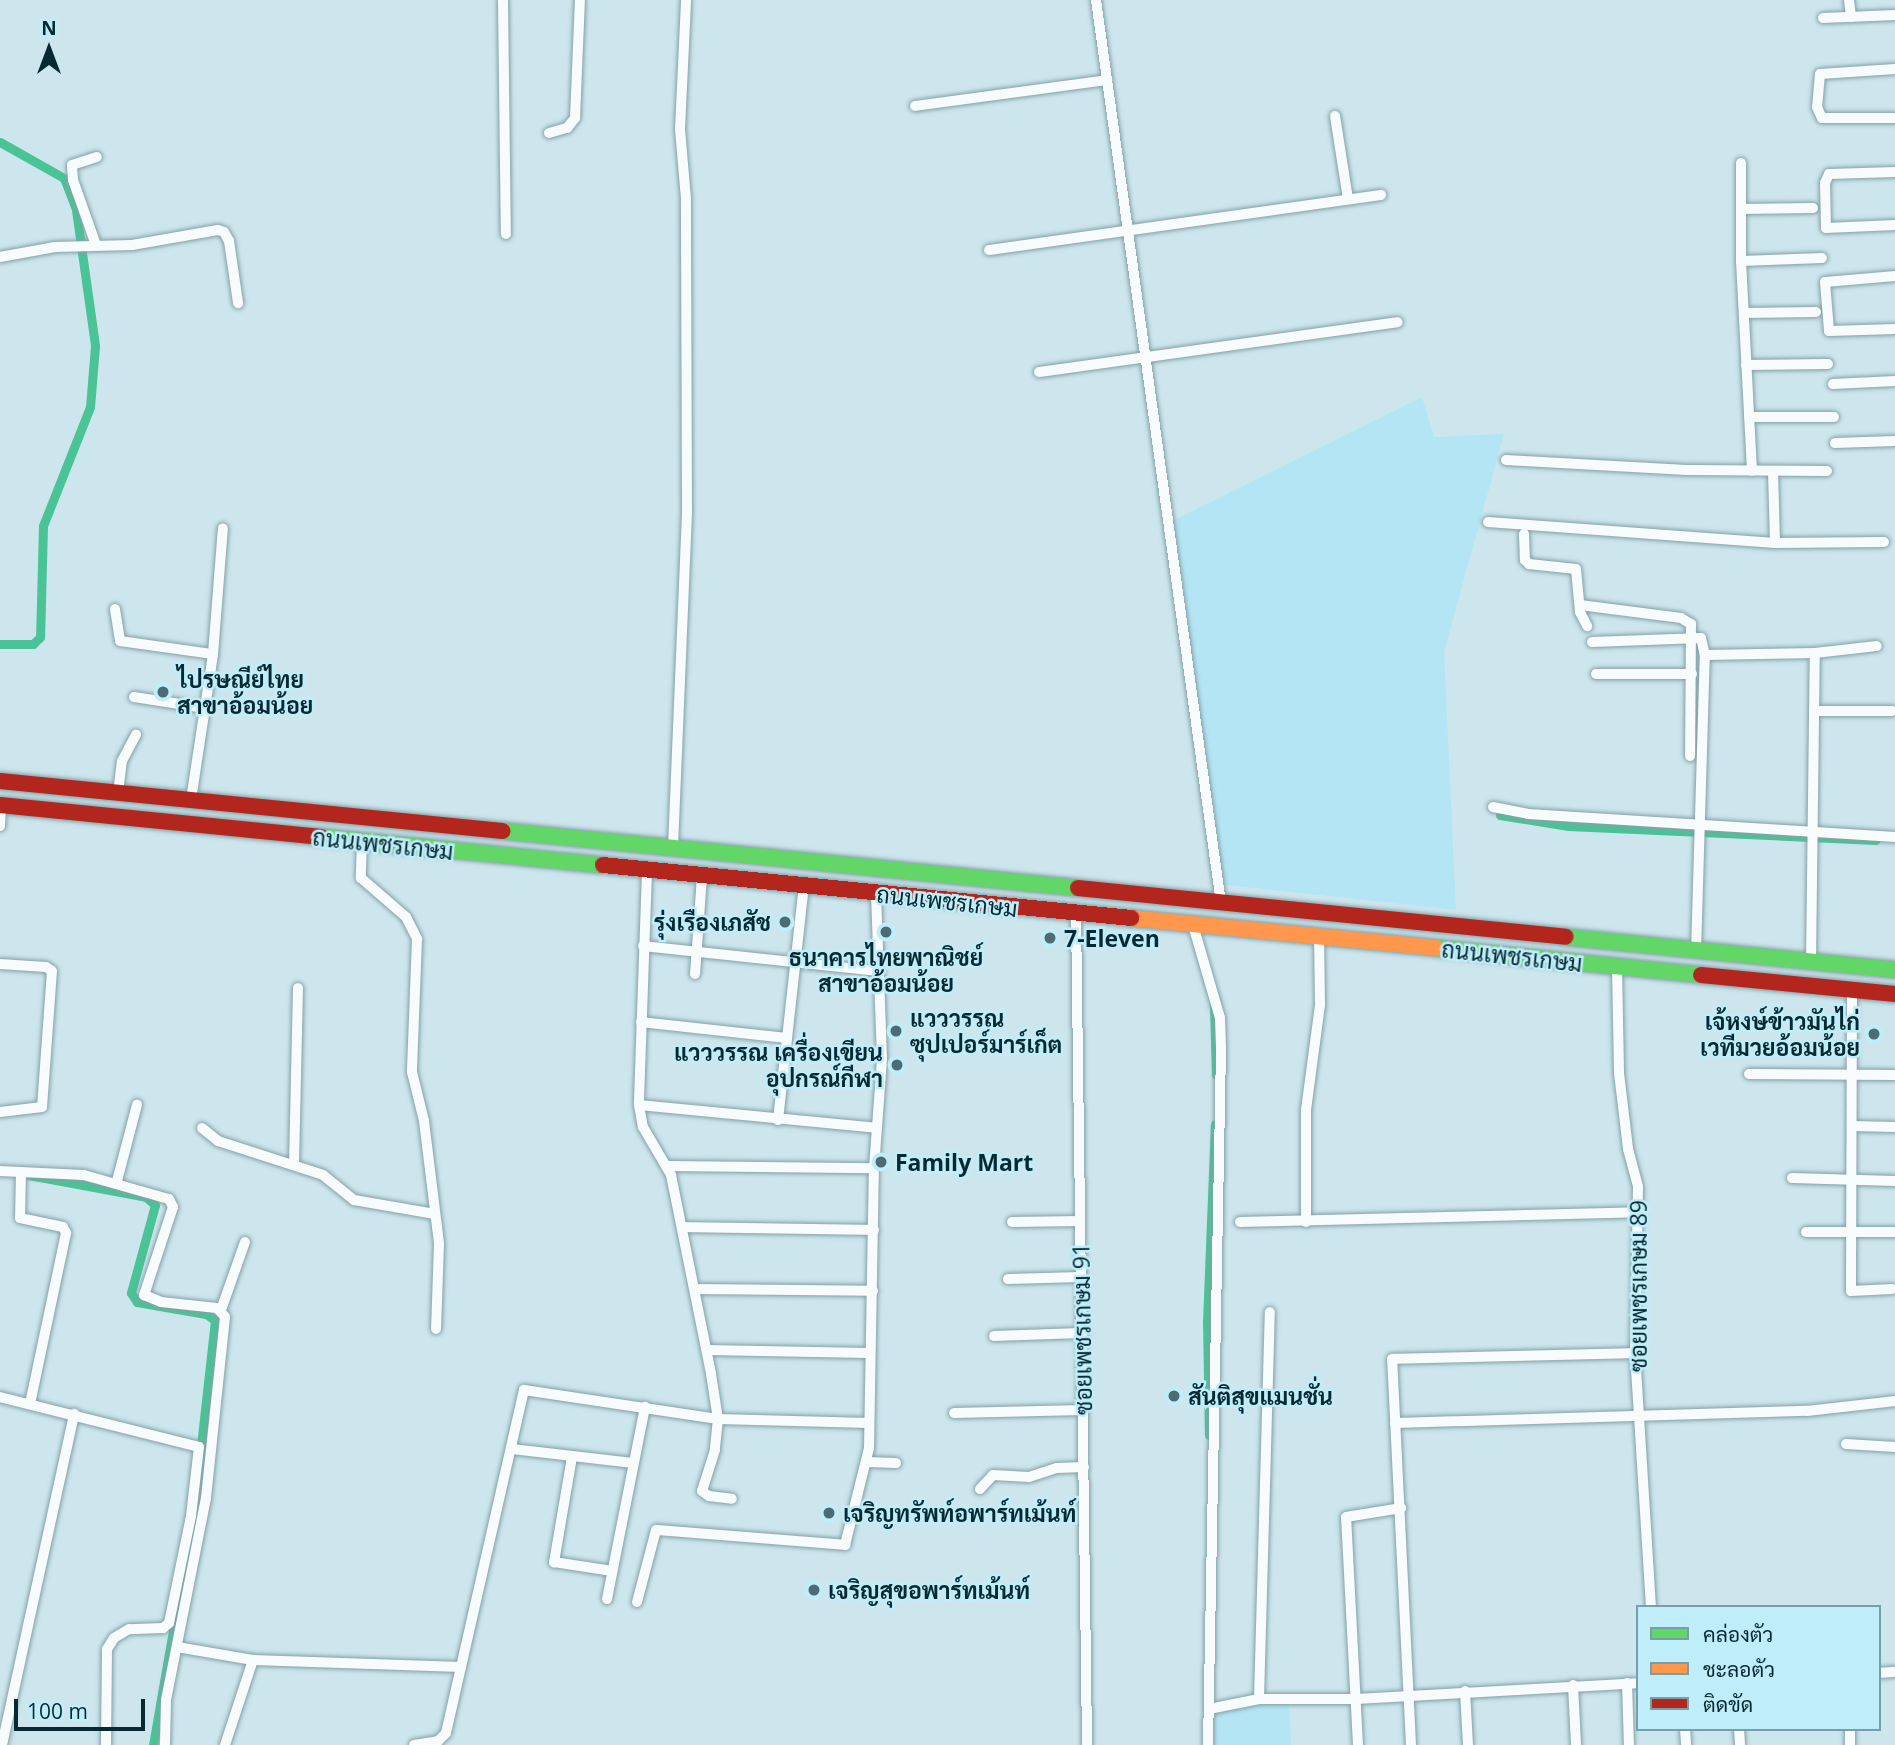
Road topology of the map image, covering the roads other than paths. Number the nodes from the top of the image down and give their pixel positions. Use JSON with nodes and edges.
{"nodes":[{"id":1,"x":503,"y":0,"type":"edge"},
{"id":2,"x":580,"y":0,"type":"edge"},
{"id":3,"x":686,"y":0,"type":"edge"},
{"id":4,"x":1096,"y":0,"type":"edge"},
{"id":5,"x":1849,"y":0,"type":"edge"},
{"id":6,"x":1895,"y":15,"type":"edge"},
{"id":7,"x":1851,"y":17,"type":"junction"},
{"id":8,"x":1823,"y":18,"type":"dead end"},
{"id":9,"x":1895,"y":69,"type":"edge"},
{"id":10,"x":1107,"y":80,"type":"junction"},
{"id":11,"x":915,"y":106,"type":"dead end"},
{"id":12,"x":1335,"y":116,"type":"dead end"},
{"id":13,"x":1895,"y":118,"type":"edge"},
{"id":14,"x":549,"y":133,"type":"dead end"},
{"id":15,"x":97,"y":157,"type":"dead end"},
{"id":16,"x":1741,"y":163,"type":"dead end"},
{"id":17,"x":1895,"y":172,"type":"edge"},
{"id":18,"x":1381,"y":195,"type":"dead end"},
{"id":19,"x":1348,"y":199,"type":"junction"},
{"id":20,"x":1813,"y":208,"type":"dead end"},
{"id":21,"x":1741,"y":209,"type":"junction"},
{"id":22,"x":1895,"y":225,"type":"edge"},
{"id":23,"x":1127,"y":232,"type":"junction"},
{"id":24,"x":506,"y":234,"type":"dead end"},
{"id":25,"x":93,"y":245,"type":"junction"},
{"id":26,"x":989,"y":250,"type":"dead end"},
{"id":27,"x":0,"y":257,"type":"edge"},
{"id":28,"x":1822,"y":258,"type":"dead end"},
{"id":29,"x":1741,"y":261,"type":"junction"},
{"id":30,"x":1895,"y":276,"type":"edge"},
{"id":31,"x":238,"y":303,"type":"dead end"},
{"id":32,"x":1816,"y":312,"type":"dead end"},
{"id":33,"x":1744,"y":313,"type":"junction"},
{"id":34,"x":1398,"y":322,"type":"dead end"},
{"id":35,"x":1895,"y":328,"type":"edge"},
{"id":36,"x":1146,"y":359,"type":"junction"},
{"id":37,"x":1828,"y":364,"type":"dead end"},
{"id":38,"x":1746,"y":365,"type":"junction"},
{"id":39,"x":1039,"y":372,"type":"dead end"},
{"id":40,"x":1895,"y":381,"type":"edge"},
{"id":41,"x":1833,"y":384,"type":"dead end"},
{"id":42,"x":1834,"y":417,"type":"dead end"},
{"id":43,"x":1749,"y":418,"type":"junction"},
{"id":44,"x":1895,"y":441,"type":"edge"},
{"id":45,"x":1835,"y":443,"type":"dead end"},
{"id":46,"x":1506,"y":460,"type":"dead end"},
{"id":47,"x":1752,"y":471,"type":"junction"},
{"id":48,"x":1773,"y":471,"type":"junction"},
{"id":49,"x":1827,"y":471,"type":"dead end"},
{"id":50,"x":1488,"y":522,"type":"dead end"},
{"id":51,"x":223,"y":528,"type":"dead end"},
{"id":52,"x":1524,"y":534,"type":"dead end"},
{"id":53,"x":1884,"y":542,"type":"dead end"},
{"id":54,"x":1774,"y":543,"type":"junction"},
{"id":55,"x":1580,"y":606,"type":"junction"},
{"id":56,"x":116,"y":609,"type":"dead end"},
{"id":57,"x":1587,"y":626,"type":"dead end"},
{"id":58,"x":1693,"y":638,"type":"junction"},
{"id":59,"x":1592,"y":642,"type":"dead end"},
{"id":60,"x":1877,"y":646,"type":"dead end"},
{"id":61,"x":1815,"y":653,"type":"junction"},
{"id":62,"x":213,"y":654,"type":"junction"},
{"id":63,"x":1705,"y":655,"type":"junction"},
{"id":64,"x":1596,"y":674,"type":"dead end"},
{"id":65,"x":1692,"y":674,"type":"junction"},
{"id":66,"x":134,"y":697,"type":"dead end"},
{"id":67,"x":205,"y":708,"type":"junction"},
{"id":68,"x":1814,"y":711,"type":"junction"},
{"id":69,"x":1892,"y":711,"type":"dead end"},
{"id":70,"x":136,"y":735,"type":"dead end"},
{"id":71,"x":1690,"y":756,"type":"dead end"},
{"id":72,"x":0,"y":781,"type":"edge"},
{"id":73,"x":118,"y":793,"type":"junction"},
{"id":74,"x":191,"y":800,"type":"junction"},
{"id":75,"x":1,"y":805,"type":"edge"},
{"id":76,"x":1493,"y":807,"type":"dead end"},
{"id":77,"x":0,"y":826,"type":"edge"},
{"id":78,"x":1700,"y":829,"type":"junction"},
{"id":79,"x":1812,"y":836,"type":"junction"},
{"id":80,"x":1895,"y":836,"type":"edge"},
{"id":81,"x":362,"y":841,"type":"junction"},
{"id":82,"x":673,"y":848,"type":"junction"},
{"id":83,"x":647,"y":870,"type":"junction"},
{"id":84,"x":702,"y":876,"type":"junction"},
{"id":85,"x":804,"y":885,"type":"junction"},
{"id":86,"x":876,"y":894,"type":"junction"},
{"id":87,"x":1221,"y":903,"type":"junction"},
{"id":88,"x":1076,"y":913,"type":"junction"},
{"id":89,"x":1193,"y":925,"type":"junction"},
{"id":90,"x":1319,"y":936,"type":"junction"},
{"id":91,"x":643,"y":946,"type":"junction"},
{"id":92,"x":696,"y":950,"type":"junction"},
{"id":93,"x":1696,"y":952,"type":"junction"},
{"id":94,"x":795,"y":962,"type":"junction"},
{"id":95,"x":1811,"y":963,"type":"junction"},
{"id":96,"x":0,"y":964,"type":"edge"},
{"id":97,"x":1617,"y":967,"type":"junction"},
{"id":98,"x":1895,"y":970,"type":"edge"},
{"id":99,"x":876,"y":971,"type":"junction"},
{"id":100,"x":695,"y":974,"type":"dead end"},
{"id":101,"x":298,"y":988,"type":"dead end"},
{"id":102,"x":1852,"y":992,"type":"junction"},
{"id":103,"x":1895,"y":995,"type":"edge"},
{"id":104,"x":641,"y":1023,"type":"junction"},
{"id":105,"x":786,"y":1038,"type":"junction"},
{"id":106,"x":1749,"y":1074,"type":"dead end"},
{"id":107,"x":1852,"y":1074,"type":"junction"},
{"id":108,"x":1895,"y":1075,"type":"edge"},
{"id":109,"x":137,"y":1105,"type":"dead end"},
{"id":110,"x":639,"y":1105,"type":"junction"},
{"id":111,"x":0,"y":1112,"type":"edge"},
{"id":112,"x":778,"y":1120,"type":"junction"},
{"id":113,"x":1852,"y":1126,"type":"junction"},
{"id":114,"x":1895,"y":1127,"type":"edge"},
{"id":115,"x":202,"y":1128,"type":"dead end"},
{"id":116,"x":876,"y":1128,"type":"junction"},
{"id":117,"x":295,"y":1164,"type":"junction"},
{"id":118,"x":668,"y":1166,"type":"junction"},
{"id":119,"x":874,"y":1168,"type":"junction"},
{"id":120,"x":0,"y":1171,"type":"edge"},
{"id":121,"x":21,"y":1172,"type":"junction"},
{"id":122,"x":1791,"y":1178,"type":"dead end"},
{"id":123,"x":1852,"y":1180,"type":"junction"},
{"id":124,"x":117,"y":1181,"type":"junction"},
{"id":125,"x":1895,"y":1181,"type":"edge"},
{"id":126,"x":1639,"y":1212,"type":"junction"},
{"id":127,"x":435,"y":1214,"type":"junction"},
{"id":128,"x":1012,"y":1222,"type":"dead end"},
{"id":129,"x":1080,"y":1222,"type":"junction"},
{"id":130,"x":1240,"y":1222,"type":"dead end"},
{"id":131,"x":1306,"y":1222,"type":"junction"},
{"id":132,"x":682,"y":1227,"type":"junction"},
{"id":133,"x":874,"y":1230,"type":"junction"},
{"id":134,"x":1895,"y":1232,"type":"edge"},
{"id":135,"x":1806,"y":1233,"type":"dead end"},
{"id":136,"x":1851,"y":1233,"type":"junction"},
{"id":137,"x":245,"y":1242,"type":"dead end"},
{"id":138,"x":1081,"y":1277,"type":"junction"},
{"id":139,"x":1008,"y":1279,"type":"dead end"},
{"id":140,"x":695,"y":1289,"type":"junction"},
{"id":141,"x":1892,"y":1289,"type":"dead end"},
{"id":142,"x":873,"y":1291,"type":"junction"},
{"id":143,"x":221,"y":1310,"type":"junction"},
{"id":144,"x":1270,"y":1312,"type":"dead end"},
{"id":145,"x":436,"y":1329,"type":"dead end"},
{"id":146,"x":1081,"y":1333,"type":"junction"},
{"id":147,"x":994,"y":1336,"type":"dead end"},
{"id":148,"x":707,"y":1350,"type":"junction"},
{"id":149,"x":868,"y":1353,"type":"junction"},
{"id":150,"x":1635,"y":1353,"type":"junction"},
{"id":151,"x":0,"y":1397,"type":"edge"},
{"id":152,"x":1895,"y":1401,"type":"edge"},
{"id":153,"x":30,"y":1404,"type":"junction"},
{"id":154,"x":645,"y":1407,"type":"junction"},
{"id":155,"x":1895,"y":1408,"type":"edge"},
{"id":156,"x":1083,"y":1410,"type":"junction"},
{"id":157,"x":954,"y":1413,"type":"dead end"},
{"id":158,"x":74,"y":1414,"type":"junction"},
{"id":159,"x":1641,"y":1414,"type":"junction"},
{"id":160,"x":718,"y":1419,"type":"junction"},
{"id":161,"x":869,"y":1423,"type":"junction"},
{"id":162,"x":1395,"y":1423,"type":"junction"},
{"id":163,"x":1846,"y":1444,"type":"dead end"},
{"id":164,"x":1895,"y":1447,"type":"edge"},
{"id":165,"x":512,"y":1449,"type":"junction"},
{"id":166,"x":572,"y":1457,"type":"junction"},
{"id":167,"x":867,"y":1462,"type":"junction"},
{"id":168,"x":633,"y":1463,"type":"junction"},
{"id":169,"x":896,"y":1463,"type":"dead end"},
{"id":170,"x":1084,"y":1466,"type":"junction"},
{"id":171,"x":979,"y":1489,"type":"dead end"},
{"id":172,"x":732,"y":1499,"type":"dead end"},
{"id":173,"x":1401,"y":1508,"type":"junction"},
{"id":174,"x":612,"y":1571,"type":"junction"},
{"id":175,"x":607,"y":1599,"type":"dead end"},
{"id":176,"x":637,"y":1602,"type":"dead end"},
{"id":177,"x":1651,"y":1605,"type":"edge"},
{"id":178,"x":177,"y":1647,"type":"junction"},
{"id":179,"x":253,"y":1660,"type":"junction"},
{"id":180,"x":461,"y":1667,"type":"junction"},
{"id":181,"x":1632,"y":1683,"type":"edge"},
{"id":182,"x":1573,"y":1685,"type":"junction"},
{"id":183,"x":1465,"y":1691,"type":"junction"},
{"id":184,"x":1409,"y":1696,"type":"junction"},
{"id":185,"x":1259,"y":1699,"type":"junction"},
{"id":186,"x":1356,"y":1699,"type":"junction"},
{"id":187,"x":5,"y":1704,"type":"edge"},
{"id":188,"x":1209,"y":1709,"type":"junction"},
{"id":189,"x":445,"y":1741,"type":"edge"},
{"id":190,"x":2,"y":1745,"type":"edge"},
{"id":191,"x":106,"y":1745,"type":"edge"},
{"id":192,"x":165,"y":1745,"type":"edge"},
{"id":193,"x":225,"y":1745,"type":"edge"},
{"id":194,"x":414,"y":1745,"type":"edge"},
{"id":195,"x":1087,"y":1745,"type":"edge"},
{"id":196,"x":1208,"y":1745,"type":"edge"},
{"id":197,"x":1358,"y":1745,"type":"edge"},
{"id":198,"x":1411,"y":1745,"type":"edge"},
{"id":199,"x":1468,"y":1745,"type":"edge"},
{"id":200,"x":1576,"y":1745,"type":"edge"},
{"id":201,"x":1629,"y":1745,"type":"edge"}],
"edges":[{"from":1,"to":24,"type":"street"},
{"from":2,"to":14,"type":"street"},
{"from":3,"to":82,"type":"street"},
{"from":4,"to":10,"type":"street"},
{"from":5,"to":7,"type":"street"},
{"from":6,"to":7,"type":"street"},
{"from":7,"to":8,"type":"street"},
{"from":9,"to":13,"type":"street"},
{"from":10,"to":11,"type":"street"},
{"from":10,"to":23,"type":"street"},
{"from":12,"to":19,"type":"street"},
{"from":15,"to":25,"type":"street"},
{"from":16,"to":21,"type":"street"},
{"from":17,"to":22,"type":"street"},
{"from":18,"to":19,"type":"street"},
{"from":19,"to":23,"type":"street"},
{"from":20,"to":21,"type":"street"},
{"from":21,"to":29,"type":"street"},
{"from":23,"to":26,"type":"street"},
{"from":23,"to":36,"type":"street"},
{"from":25,"to":27,"type":"street"},
{"from":25,"to":31,"type":"street"},
{"from":28,"to":29,"type":"street"},
{"from":29,"to":33,"type":"street"},
{"from":30,"to":35,"type":"street"},
{"from":32,"to":33,"type":"street"},
{"from":33,"to":38,"type":"street"},
{"from":34,"to":36,"type":"street"},
{"from":36,"to":39,"type":"street"},
{"from":36,"to":87,"type":"street"},
{"from":37,"to":38,"type":"street"},
{"from":38,"to":43,"type":"street"},
{"from":40,"to":41,"type":"street"},
{"from":42,"to":43,"type":"street"},
{"from":43,"to":47,"type":"street"},
{"from":44,"to":45,"type":"street"},
{"from":46,"to":47,"type":"street"},
{"from":47,"to":48,"type":"street"},
{"from":48,"to":49,"type":"street"},
{"from":48,"to":54,"type":"street"},
{"from":50,"to":54,"type":"street"},
{"from":51,"to":62,"type":"street"},
{"from":52,"to":55,"type":"street"},
{"from":53,"to":54,"type":"street"},
{"from":55,"to":57,"type":"street"},
{"from":55,"to":58,"type":"street"},
{"from":56,"to":62,"type":"street"},
{"from":58,"to":59,"type":"street"},
{"from":58,"to":63,"type":"street"},
{"from":58,"to":65,"type":"street"},
{"from":60,"to":61,"type":"street"},
{"from":61,"to":63,"type":"street"},
{"from":61,"to":68,"type":"street"},
{"from":62,"to":67,"type":"street"},
{"from":63,"to":78,"type":"street"},
{"from":64,"to":65,"type":"street"},
{"from":65,"to":71,"type":"street"},
{"from":66,"to":67,"type":"street"},
{"from":67,"to":74,"type":"street"},
{"from":68,"to":69,"type":"street"},
{"from":68,"to":79,"type":"street"},
{"from":70,"to":73,"type":"street"},
{"from":72,"to":73,"type":"main road","name":"ถนนเพชรเกษม"},
{"from":73,"to":74,"type":"main road","name":"ถนนเพชรเกษม"},
{"from":74,"to":82,"type":"main road","name":"ถนนเพชรเกษม"},
{"from":75,"to":77,"type":"street"},
{"from":75,"to":81,"type":"main road","name":"ถนนเพชรเกษม"},
{"from":76,"to":78,"type":"street"},
{"from":78,"to":79,"type":"street"},
{"from":78,"to":93,"type":"street"},
{"from":79,"to":80,"type":"street"},
{"from":79,"to":95,"type":"street"},
{"from":81,"to":83,"type":"main road","name":"ถนนเพชรเกษม"},
{"from":81,"to":127,"type":"street"},
{"from":82,"to":87,"type":"main road","name":"ถนนเพชรเกษม"},
{"from":83,"to":84,"type":"main road","name":"ถนนเพชรเกษม"},
{"from":83,"to":91,"type":"street"},
{"from":84,"to":85,"type":"main road","name":"ถนนเพชรเกษม"},
{"from":84,"to":92,"type":"street"},
{"from":85,"to":86,"type":"main road","name":"ถนนเพชรเกษม"},
{"from":85,"to":94,"type":"street"},
{"from":86,"to":88,"type":"main road","name":"ถนนเพชรเกษม"},
{"from":86,"to":99,"type":"street"},
{"from":87,"to":93,"type":"main road","name":"ถนนเพชรเกษม"},
{"from":88,"to":89,"type":"main road","name":"ถนนเพชรเกษม"},
{"from":88,"to":129,"type":"street","name":"ซอยเพชรเกษม 91"},
{"from":89,"to":90,"type":"main road","name":"ถนนเพชรเกษม"},
{"from":89,"to":188,"type":"street"},
{"from":90,"to":97,"type":"main road","name":"ถนนเพชรเกษม"},
{"from":90,"to":131,"type":"street"},
{"from":91,"to":92,"type":"street"},
{"from":91,"to":104,"type":"street"},
{"from":92,"to":94,"type":"street"},
{"from":92,"to":100,"type":"street"},
{"from":93,"to":95,"type":"main road","name":"ถนนเพชรเกษม"},
{"from":94,"to":99,"type":"street"},
{"from":94,"to":105,"type":"street"},
{"from":95,"to":98,"type":"main road","name":"ถนนเพชรเกษม"},
{"from":96,"to":111,"type":"street"},
{"from":97,"to":102,"type":"main road","name":"ถนนเพชรเกษม"},
{"from":97,"to":126,"type":"street","name":"ซอยเพชรเกษม 89"},
{"from":99,"to":116,"type":"street"},
{"from":101,"to":117,"type":"street"},
{"from":102,"to":103,"type":"main road","name":"ถนนเพชรเกษม"},
{"from":102,"to":107,"type":"street"},
{"from":104,"to":105,"type":"street"},
{"from":104,"to":110,"type":"street"},
{"from":105,"to":112,"type":"street"},
{"from":106,"to":107,"type":"street"},
{"from":107,"to":108,"type":"street"},
{"from":107,"to":113,"type":"street"},
{"from":109,"to":124,"type":"street"},
{"from":110,"to":112,"type":"street"},
{"from":110,"to":118,"type":"street"},
{"from":112,"to":116,"type":"street"},
{"from":113,"to":114,"type":"street"},
{"from":113,"to":123,"type":"street"},
{"from":115,"to":117,"type":"street"},
{"from":116,"to":119,"type":"street"},
{"from":117,"to":127,"type":"street"},
{"from":118,"to":119,"type":"street"},
{"from":118,"to":132,"type":"street"},
{"from":119,"to":133,"type":"street"},
{"from":120,"to":121,"type":"street"},
{"from":121,"to":124,"type":"street"},
{"from":121,"to":153,"type":"street"},
{"from":122,"to":123,"type":"street"},
{"from":123,"to":125,"type":"street"},
{"from":123,"to":136,"type":"street"},
{"from":124,"to":143,"type":"street"},
{"from":126,"to":131,"type":"street"},
{"from":126,"to":150,"type":"street","name":"ซอยเพชรเกษม 89"},
{"from":127,"to":145,"type":"street"},
{"from":128,"to":129,"type":"street"},
{"from":129,"to":138,"type":"street","name":"ซอยเพชรเกษม 91"},
{"from":130,"to":131,"type":"street"},
{"from":132,"to":133,"type":"street"},
{"from":132,"to":140,"type":"street"},
{"from":133,"to":142,"type":"street"},
{"from":134,"to":136,"type":"street"},
{"from":135,"to":136,"type":"street"},
{"from":136,"to":141,"type":"street"},
{"from":137,"to":143,"type":"street"},
{"from":138,"to":139,"type":"street"},
{"from":138,"to":146,"type":"street","name":"ซอยเพชรเกษม 91"},
{"from":140,"to":142,"type":"street"},
{"from":140,"to":148,"type":"street"},
{"from":142,"to":149,"type":"street"},
{"from":143,"to":178,"type":"street"},
{"from":144,"to":185,"type":"street"},
{"from":146,"to":147,"type":"street"},
{"from":146,"to":156,"type":"street","name":"ซอยเพชรเกษม 91"},
{"from":148,"to":149,"type":"street"},
{"from":148,"to":160,"type":"street"},
{"from":149,"to":161,"type":"street"},
{"from":150,"to":159,"type":"street","name":"ซอยเพชรเกษม 89"},
{"from":150,"to":162,"type":"street"},
{"from":151,"to":153,"type":"street"},
{"from":152,"to":155,"type":"street"},
{"from":152,"to":159,"type":"street"},
{"from":153,"to":158,"type":"street"},
{"from":154,"to":160,"type":"street"},
{"from":154,"to":165,"type":"street"},
{"from":154,"to":168,"type":"street"},
{"from":156,"to":157,"type":"street"},
{"from":156,"to":170,"type":"street","name":"ซอยเพชรเกษม 91"},
{"from":158,"to":187,"type":"street"},
{"from":158,"to":191,"type":"street"},
{"from":159,"to":162,"type":"street"},
{"from":159,"to":177,"type":"street","name":"ซอยเพชรเกษม 89"},
{"from":160,"to":161,"type":"street"},
{"from":160,"to":172,"type":"street"},
{"from":161,"to":167,"type":"street"},
{"from":162,"to":173,"type":"street"},
{"from":163,"to":164,"type":"street"},
{"from":165,"to":166,"type":"street"},
{"from":165,"to":180,"type":"street"},
{"from":166,"to":168,"type":"street"},
{"from":166,"to":174,"type":"street"},
{"from":167,"to":169,"type":"street"},
{"from":167,"to":176,"type":"street"},
{"from":168,"to":174,"type":"street"},
{"from":170,"to":171,"type":"street"},
{"from":170,"to":195,"type":"street","name":"ซอยเพชรเกษม 91"},
{"from":173,"to":184,"type":"street"},
{"from":173,"to":186,"type":"street"},
{"from":174,"to":175,"type":"street"},
{"from":178,"to":179,"type":"street"},
{"from":178,"to":192,"type":"street"},
{"from":179,"to":180,"type":"street"},
{"from":179,"to":193,"type":"street"},
{"from":180,"to":189,"type":"street"},
{"from":181,"to":182,"type":"street"},
{"from":181,"to":201,"type":"street"},
{"from":182,"to":183,"type":"street"},
{"from":182,"to":200,"type":"street"},
{"from":183,"to":184,"type":"street"},
{"from":183,"to":199,"type":"street"},
{"from":184,"to":186,"type":"street"},
{"from":184,"to":198,"type":"street"},
{"from":185,"to":186,"type":"street"},
{"from":185,"to":188,"type":"street"},
{"from":186,"to":197,"type":"street"},
{"from":187,"to":190,"type":"street"},
{"from":188,"to":196,"type":"street"},
{"from":189,"to":194,"type":"street"}]}
